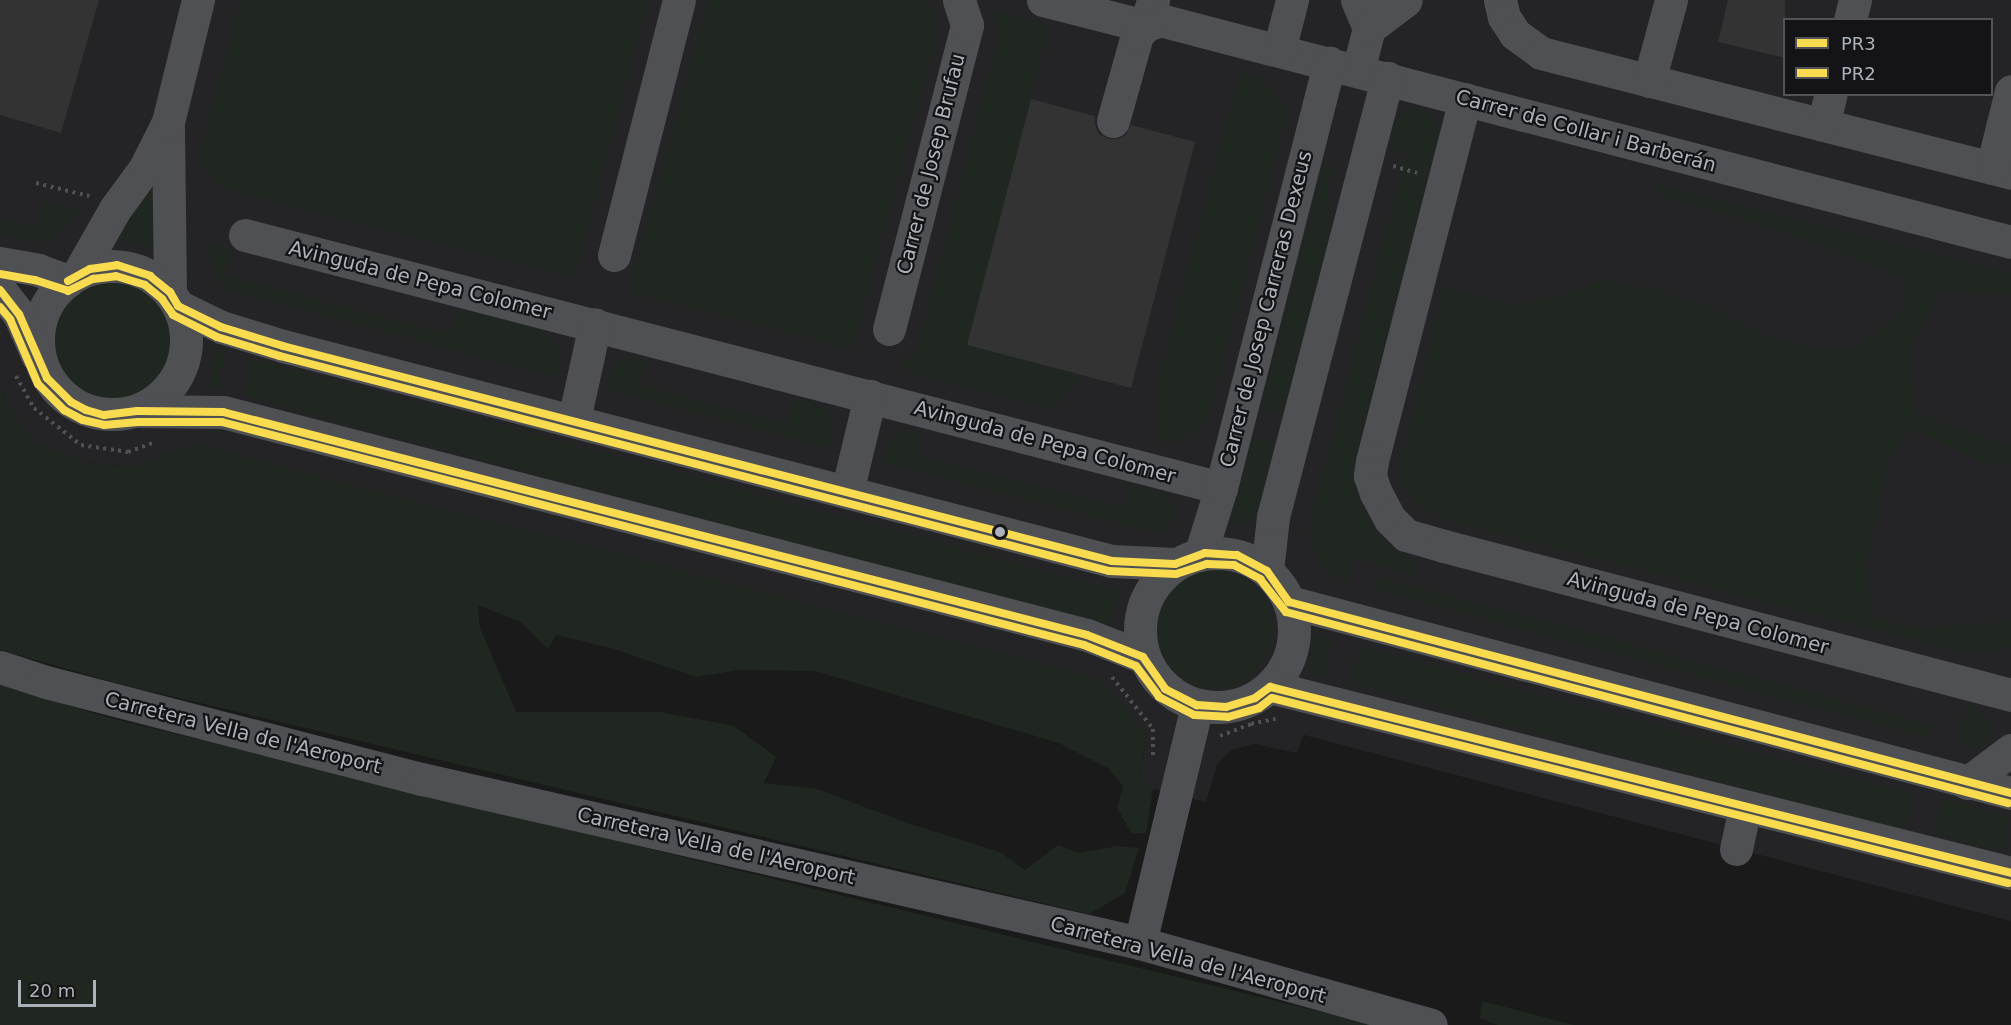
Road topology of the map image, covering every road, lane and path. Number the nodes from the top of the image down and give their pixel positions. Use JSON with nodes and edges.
{"nodes":[{"id":1,"x":198,"y":0,"type":"edge"},
{"id":2,"x":679,"y":0,"type":"edge"},
{"id":3,"x":959,"y":0,"type":"edge"},
{"id":4,"x":1043,"y":0,"type":"edge"},
{"id":5,"x":1292,"y":0,"type":"edge"},
{"id":6,"x":1394,"y":0,"type":"edge"},
{"id":7,"x":1406,"y":0,"type":"edge"},
{"id":8,"x":1500,"y":0,"type":"edge"},
{"id":9,"x":1671,"y":0,"type":"edge"},
{"id":10,"x":1855,"y":0,"type":"edge"},
{"id":11,"x":1368,"y":7,"type":"edge"},
{"id":12,"x":1142,"y":13,"type":"edge"},
{"id":13,"x":1850,"y":18,"type":"edge"},
{"id":14,"x":1279,"y":50,"type":"junction"},
{"id":15,"x":1358,"y":71,"type":"junction"},
{"id":16,"x":1649,"y":81,"type":"junction"},
{"id":17,"x":2011,"y":91,"type":"edge"},
{"id":18,"x":1465,"y":99,"type":"junction"},
{"id":19,"x":1827,"y":110,"type":"edge"},
{"id":20,"x":1113,"y":120,"type":"dead end"},
{"id":21,"x":168,"y":122,"type":"junction"},
{"id":22,"x":2001,"y":170,"type":"edge"},
{"id":23,"x":245,"y":235,"type":"dead end"},
{"id":24,"x":2011,"y":242,"type":"edge"},
{"id":25,"x":614,"y":255,"type":"dead end"},
{"id":26,"x":0,"y":263,"type":"edge"},
{"id":27,"x":73,"y":277,"type":"junction"},
{"id":28,"x":0,"y":290,"type":"edge"},
{"id":29,"x":174,"y":299,"type":"junction"},
{"id":30,"x":595,"y":324,"type":"junction"},
{"id":31,"x":889,"y":329,"type":"dead end"},
{"id":32,"x":47,"y":378,"type":"junction"},
{"id":33,"x":870,"y":396,"type":"junction"},
{"id":34,"x":137,"y":411,"type":"junction"},
{"id":35,"x":574,"y":420,"type":"junction"},
{"id":36,"x":1221,"y":488,"type":"junction"},
{"id":37,"x":848,"y":492,"type":"junction"},
{"id":38,"x":1187,"y":559,"type":"junction"},
{"id":39,"x":1267,"y":571,"type":"junction"},
{"id":40,"x":1289,"y":602,"type":"junction"},
{"id":41,"x":1143,"y":657,"type":"junction"},
{"id":42,"x":0,"y":667,"type":"edge"},
{"id":43,"x":1270,"y":687,"type":"junction"},
{"id":44,"x":2011,"y":695,"type":"edge"},
{"id":45,"x":1197,"y":705,"type":"junction"},
{"id":46,"x":2011,"y":750,"type":"edge"},
{"id":47,"x":1967,"y":783,"type":"junction"},
{"id":48,"x":2011,"y":793,"type":"edge"},
{"id":49,"x":1745,"y":808,"type":"junction"},
{"id":50,"x":1736,"y":849,"type":"dead end"},
{"id":51,"x":2011,"y":873,"type":"edge"},
{"id":52,"x":1140,"y":943,"type":"junction"},
{"id":53,"x":1431,"y":1025,"type":"edge"}],
"edges":[{"from":1,"to":21,"type":"street"},
{"from":2,"to":25,"type":"street"},
{"from":3,"to":31,"type":"street","name":"Carrer de Josep Brufau"},
{"from":4,"to":12,"type":"street","name":"Carrer de Collar i Barberán"},
{"from":5,"to":14,"type":"street"},
{"from":6,"to":11,"type":"street"},
{"from":7,"to":11,"type":"street"},
{"from":8,"to":16,"type":"street"},
{"from":9,"to":16,"type":"street"},
{"from":10,"to":13,"type":"street"},
{"from":11,"to":15,"type":"street"},
{"from":12,"to":14,"type":"street","name":"Carrer de Collar i Barberán"},
{"from":12,"to":20,"type":"street"},
{"from":14,"to":15,"type":"street","name":"Carrer de Collar i Barberán"},
{"from":15,"to":18,"type":"street","name":"Carrer de Collar i Barberán"},
{"from":15,"to":36,"type":"street","name":"Carrer de Josep Carreras Dexeus"},
{"from":15,"to":39,"type":"street"},
{"from":16,"to":19,"type":"street"},
{"from":17,"to":22,"type":"street"},
{"from":18,"to":24,"type":"street","name":"Carrer de Collar i Barberán"},
{"from":18,"to":44,"type":"street","name":"Avinguda de Pepa Colomer"},
{"from":19,"to":22,"type":"street"},
{"from":21,"to":27,"type":"street"},
{"from":21,"to":29,"type":"street"},
{"from":23,"to":30,"type":"street","name":"Avinguda de Pepa Colomer"},
{"from":26,"to":27,"type":"street"},
{"from":27,"to":29,"type":"street"},
{"from":27,"to":32,"type":"street"},
{"from":28,"to":32,"type":"street"},
{"from":29,"to":34,"type":"street"},
{"from":29,"to":35,"type":"street"},
{"from":30,"to":33,"type":"street","name":"Avinguda de Pepa Colomer"},
{"from":30,"to":35,"type":"street"},
{"from":32,"to":34,"type":"street"},
{"from":33,"to":36,"type":"street","name":"Avinguda de Pepa Colomer"},
{"from":33,"to":37,"type":"street"},
{"from":34,"to":41,"type":"street"},
{"from":35,"to":37,"type":"street"},
{"from":36,"to":38,"type":"street","name":"Carrer de Josep Carreras Dexeus"},
{"from":37,"to":38,"type":"street"},
{"from":38,"to":39,"type":"street"},
{"from":38,"to":41,"type":"street"},
{"from":39,"to":40,"type":"street"},
{"from":40,"to":43,"type":"street"},
{"from":40,"to":47,"type":"street"},
{"from":41,"to":45,"type":"street"},
{"from":42,"to":52,"type":"street","name":"Carretera Vella de l'Aeroport"},
{"from":43,"to":45,"type":"street"},
{"from":43,"to":49,"type":"street"},
{"from":45,"to":52,"type":"street"},
{"from":46,"to":47,"type":"street"},
{"from":47,"to":48,"type":"street"},
{"from":49,"to":50,"type":"street"},
{"from":49,"to":51,"type":"street"},
{"from":52,"to":53,"type":"street","name":"Carretera Vella de l'Aeroport"}]}
